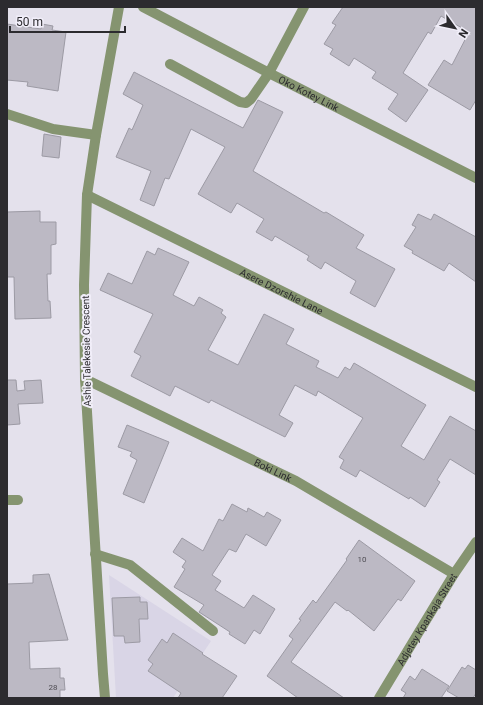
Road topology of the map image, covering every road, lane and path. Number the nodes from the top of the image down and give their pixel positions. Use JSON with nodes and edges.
{"nodes":[{"id":1,"x":119,"y":7,"type":"edge"},
{"id":2,"x":143,"y":7,"type":"edge"},
{"id":3,"x":304,"y":7,"type":"edge"},
{"id":4,"x":170,"y":64,"type":"dead end"},
{"id":5,"x":269,"y":73,"type":"junction"},
{"id":6,"x":7,"y":114,"type":"edge"},
{"id":7,"x":96,"y":135,"type":"junction"},
{"id":8,"x":476,"y":178,"type":"edge"},
{"id":9,"x":87,"y":194,"type":"junction"},
{"id":10,"x":86,"y":379,"type":"junction"},
{"id":11,"x":476,"y":387,"type":"edge"},
{"id":12,"x":7,"y":500,"type":"edge"},
{"id":13,"x":18,"y":500,"type":"dead end"},
{"id":14,"x":476,"y":542,"type":"edge"},
{"id":15,"x":95,"y":554,"type":"junction"},
{"id":16,"x":454,"y":574,"type":"junction"},
{"id":17,"x":213,"y":632,"type":"dead end"},
{"id":18,"x":105,"y":698,"type":"edge"},
{"id":19,"x":379,"y":698,"type":"edge"}],
"edges":[{"from":1,"to":7,"type":"street","name":"Ashie Talekesie Crescent"},
{"from":2,"to":5,"type":"street","name":"Oko Kotey Link"},
{"from":3,"to":5,"type":"street"},
{"from":4,"to":5,"type":"street"},
{"from":5,"to":8,"type":"street","name":"Oko Kotey Link"},
{"from":6,"to":7,"type":"street"},
{"from":7,"to":9,"type":"street","name":"Ashie Talekesie Crescent"},
{"from":9,"to":10,"type":"street","name":"Ashie Talekesie Crescent"},
{"from":9,"to":11,"type":"street","name":"Asere Dzorshie Lane"},
{"from":10,"to":15,"type":"street","name":"Ashie Talekesie Crescent"},
{"from":10,"to":16,"type":"street","name":"Boki Link"},
{"from":12,"to":13,"type":"street"},
{"from":14,"to":16,"type":"street","name":"Adjetey Kpankaja Street"},
{"from":15,"to":17,"type":"street"},
{"from":15,"to":18,"type":"street","name":"Ashie Talekesie Crescent"},
{"from":16,"to":19,"type":"street","name":"Adjetey Kpankaja Street"}]}
